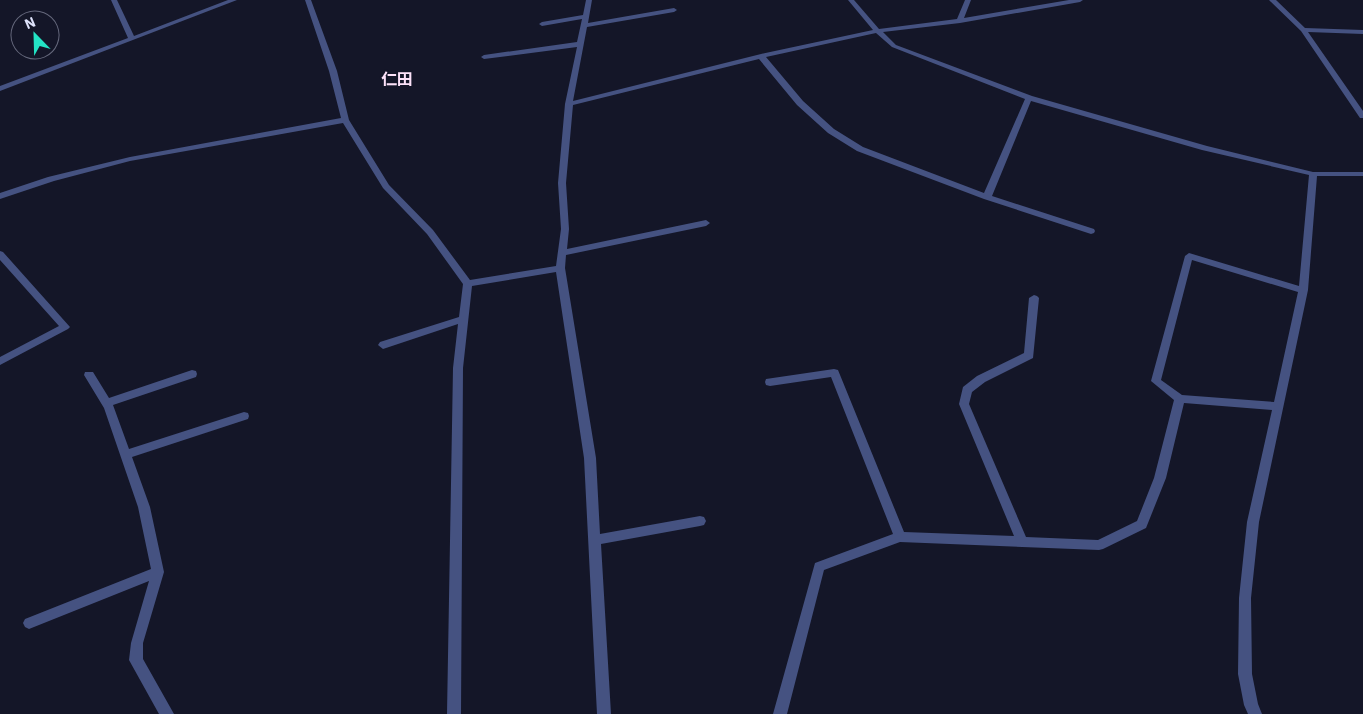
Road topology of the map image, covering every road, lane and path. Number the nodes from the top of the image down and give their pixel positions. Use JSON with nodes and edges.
{"nodes":[{"id":1,"x":114,"y":0,"type":"edge"},
{"id":2,"x":234,"y":0,"type":"edge"},
{"id":3,"x":308,"y":0,"type":"edge"},
{"id":4,"x":589,"y":0,"type":"edge"},
{"id":5,"x":851,"y":0,"type":"edge"},
{"id":6,"x":968,"y":0,"type":"edge"},
{"id":7,"x":1080,"y":0,"type":"edge"},
{"id":8,"x":1272,"y":0,"type":"edge"},
{"id":9,"x":674,"y":10,"type":"dead end"},
{"id":10,"x":585,"y":17,"type":"junction"},
{"id":11,"x":960,"y":21,"type":"junction"},
{"id":12,"x":542,"y":24,"type":"dead end"},
{"id":13,"x":584,"y":26,"type":"junction"},
{"id":14,"x":1303,"y":30,"type":"junction"},
{"id":15,"x":877,"y":31,"type":"junction"},
{"id":16,"x":1363,"y":32,"type":"edge"},
{"id":17,"x":132,"y":39,"type":"junction"},
{"id":18,"x":580,"y":44,"type":"junction"},
{"id":19,"x":484,"y":56,"type":"dead end"},
{"id":20,"x":761,"y":56,"type":"junction"},
{"id":21,"x":0,"y":89,"type":"edge"},
{"id":22,"x":1029,"y":98,"type":"junction"},
{"id":23,"x":569,"y":104,"type":"junction"},
{"id":24,"x":1363,"y":116,"type":"edge"},
{"id":25,"x":345,"y":120,"type":"junction"},
{"id":26,"x":1313,"y":174,"type":"junction"},
{"id":27,"x":1363,"y":174,"type":"edge"},
{"id":28,"x":0,"y":196,"type":"edge"},
{"id":29,"x":987,"y":198,"type":"junction"},
{"id":30,"x":706,"y":223,"type":"dead end"},
{"id":31,"x":1091,"y":231,"type":"dead end"},
{"id":32,"x":562,"y":253,"type":"junction"},
{"id":33,"x":0,"y":254,"type":"edge"},
{"id":34,"x":560,"y":268,"type":"junction"},
{"id":35,"x":468,"y":284,"type":"junction"},
{"id":36,"x":1303,"y":290,"type":"junction"},
{"id":37,"x":1034,"y":298,"type":"dead end"},
{"id":38,"x":464,"y":319,"type":"junction"},
{"id":39,"x":383,"y":345,"type":"dead end"},
{"id":40,"x":0,"y":361,"type":"edge"},
{"id":41,"x":192,"y":374,"type":"dead end"},
{"id":42,"x":89,"y":375,"type":"dead end"},
{"id":43,"x":770,"y":382,"type":"dead end"},
{"id":44,"x":1180,"y":399,"type":"junction"},
{"id":45,"x":107,"y":403,"type":"junction"},
{"id":46,"x":1277,"y":406,"type":"junction"},
{"id":47,"x":244,"y":416,"type":"dead end"},
{"id":48,"x":126,"y":454,"type":"junction"},
{"id":49,"x":700,"y":521,"type":"dead end"},
{"id":50,"x":900,"y":538,"type":"junction"},
{"id":51,"x":594,"y":540,"type":"junction"},
{"id":52,"x":1022,"y":541,"type":"junction"},
{"id":53,"x":158,"y":572,"type":"junction"},
{"id":54,"x":29,"y":623,"type":"dead end"},
{"id":55,"x":167,"y":714,"type":"edge"},
{"id":56,"x":454,"y":714,"type":"edge"},
{"id":57,"x":604,"y":714,"type":"edge"},
{"id":58,"x":780,"y":714,"type":"edge"},
{"id":59,"x":1255,"y":714,"type":"edge"}],
"edges":[{"from":1,"to":17,"type":"street"},
{"from":2,"to":17,"type":"street"},
{"from":3,"to":25,"type":"street"},
{"from":4,"to":10,"type":"street"},
{"from":5,"to":15,"type":"street"},
{"from":6,"to":11,"type":"street"},
{"from":7,"to":11,"type":"street"},
{"from":8,"to":14,"type":"street"},
{"from":9,"to":13,"type":"street"},
{"from":10,"to":12,"type":"street"},
{"from":10,"to":13,"type":"street"},
{"from":11,"to":15,"type":"street"},
{"from":13,"to":18,"type":"street"},
{"from":14,"to":16,"type":"street"},
{"from":14,"to":24,"type":"street"},
{"from":15,"to":20,"type":"street"},
{"from":15,"to":22,"type":"street"},
{"from":17,"to":21,"type":"street"},
{"from":18,"to":19,"type":"street"},
{"from":18,"to":23,"type":"street"},
{"from":20,"to":23,"type":"street"},
{"from":20,"to":29,"type":"street"},
{"from":22,"to":26,"type":"street"},
{"from":22,"to":29,"type":"street"},
{"from":23,"to":32,"type":"street"},
{"from":25,"to":28,"type":"street"},
{"from":25,"to":35,"type":"street"},
{"from":26,"to":27,"type":"street"},
{"from":26,"to":36,"type":"street"},
{"from":29,"to":31,"type":"street"},
{"from":30,"to":32,"type":"street"},
{"from":32,"to":34,"type":"street"},
{"from":33,"to":40,"type":"street"},
{"from":34,"to":35,"type":"street"},
{"from":34,"to":51,"type":"street"},
{"from":35,"to":38,"type":"street"},
{"from":36,"to":44,"type":"street"},
{"from":36,"to":46,"type":"street"},
{"from":37,"to":52,"type":"street"},
{"from":38,"to":39,"type":"street"},
{"from":38,"to":56,"type":"street"},
{"from":41,"to":45,"type":"street"},
{"from":42,"to":45,"type":"street"},
{"from":43,"to":50,"type":"street"},
{"from":44,"to":46,"type":"street"},
{"from":44,"to":52,"type":"street"},
{"from":45,"to":48,"type":"street"},
{"from":46,"to":59,"type":"street"},
{"from":47,"to":48,"type":"street"},
{"from":48,"to":53,"type":"street"},
{"from":49,"to":51,"type":"street"},
{"from":50,"to":52,"type":"street"},
{"from":50,"to":58,"type":"street"},
{"from":51,"to":57,"type":"street"},
{"from":53,"to":54,"type":"street"},
{"from":53,"to":55,"type":"street"}]}
